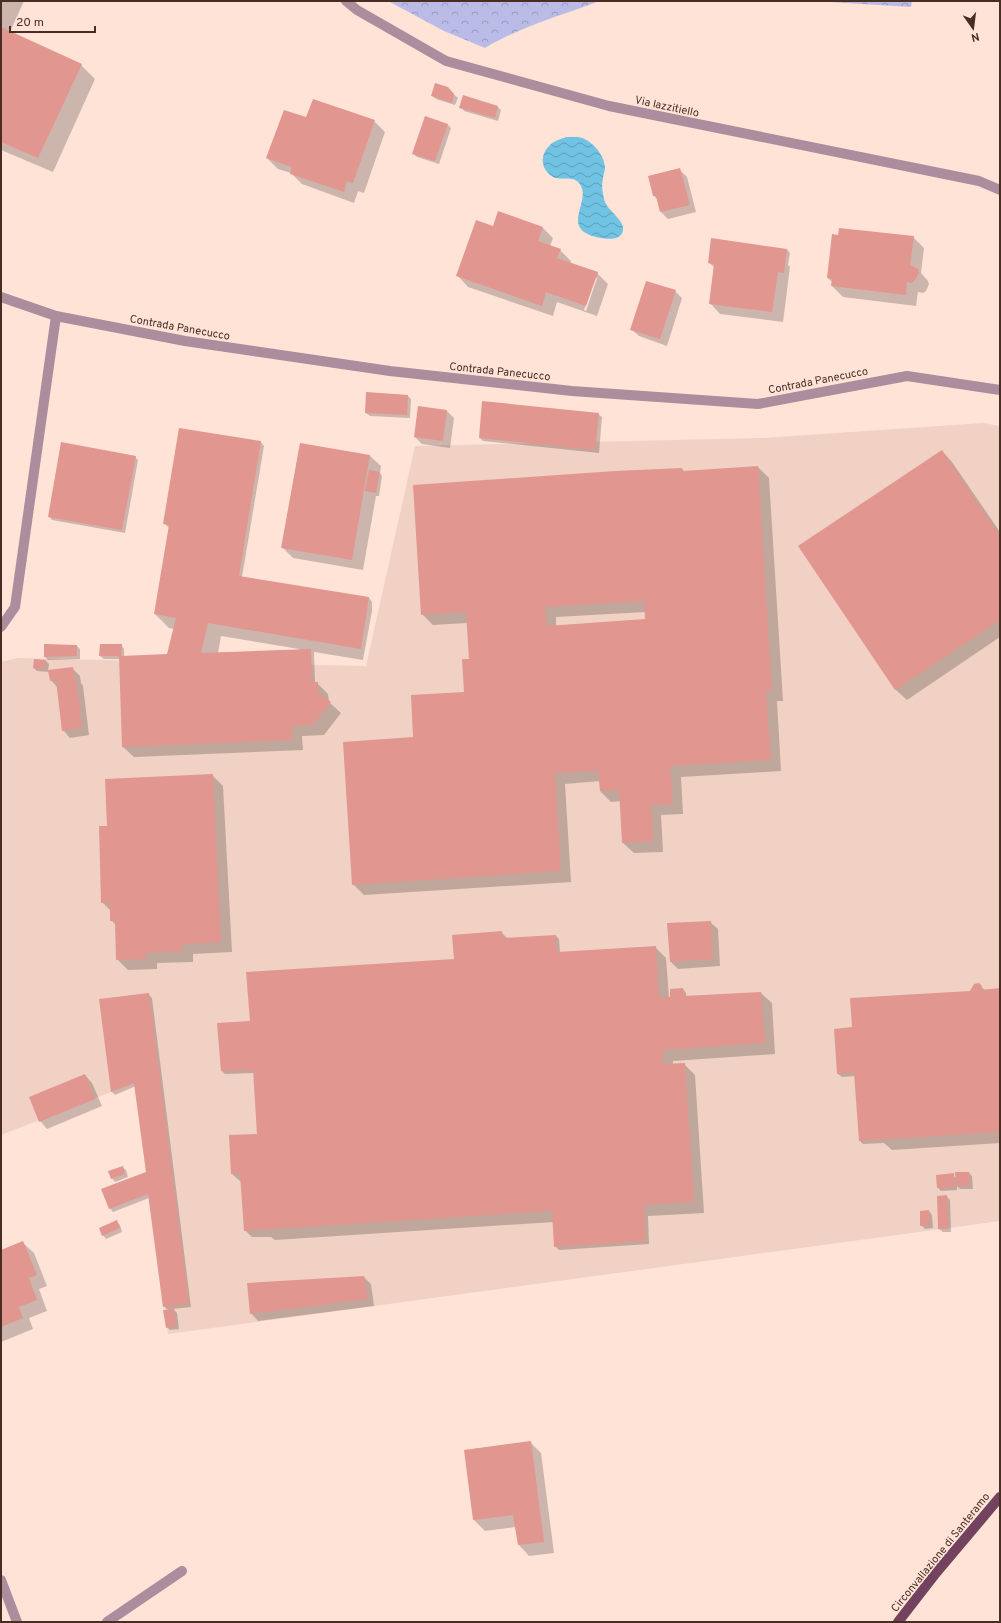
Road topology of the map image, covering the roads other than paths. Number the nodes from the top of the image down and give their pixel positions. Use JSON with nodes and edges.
{"nodes":[{"id":1,"x":346,"y":1,"type":"edge"},
{"id":2,"x":1000,"y":190,"type":"edge"},
{"id":3,"x":1,"y":297,"type":"edge"},
{"id":4,"x":56,"y":316,"type":"junction"},
{"id":5,"x":1000,"y":390,"type":"edge"},
{"id":6,"x":1,"y":627,"type":"edge"},
{"id":7,"x":1000,"y":1497,"type":"edge"},
{"id":8,"x":182,"y":1571,"type":"dead end"},
{"id":9,"x":1,"y":1580,"type":"edge"},
{"id":10,"x":18,"y":1622,"type":"edge"},
{"id":11,"x":107,"y":1622,"type":"edge"},
{"id":12,"x":898,"y":1622,"type":"edge"}],
"edges":[{"from":1,"to":2,"type":"street","name":"Via Iazzitiello"},
{"from":3,"to":4,"type":"street","name":"Contrada Panecucco"},
{"from":4,"to":5,"type":"street","name":"Contrada Panecucco"},
{"from":4,"to":6,"type":"street"},
{"from":7,"to":12,"type":"main road","name":"Circonvallazione di Santeramo"},
{"from":8,"to":11,"type":"street"},
{"from":9,"to":10,"type":"street"}]}
